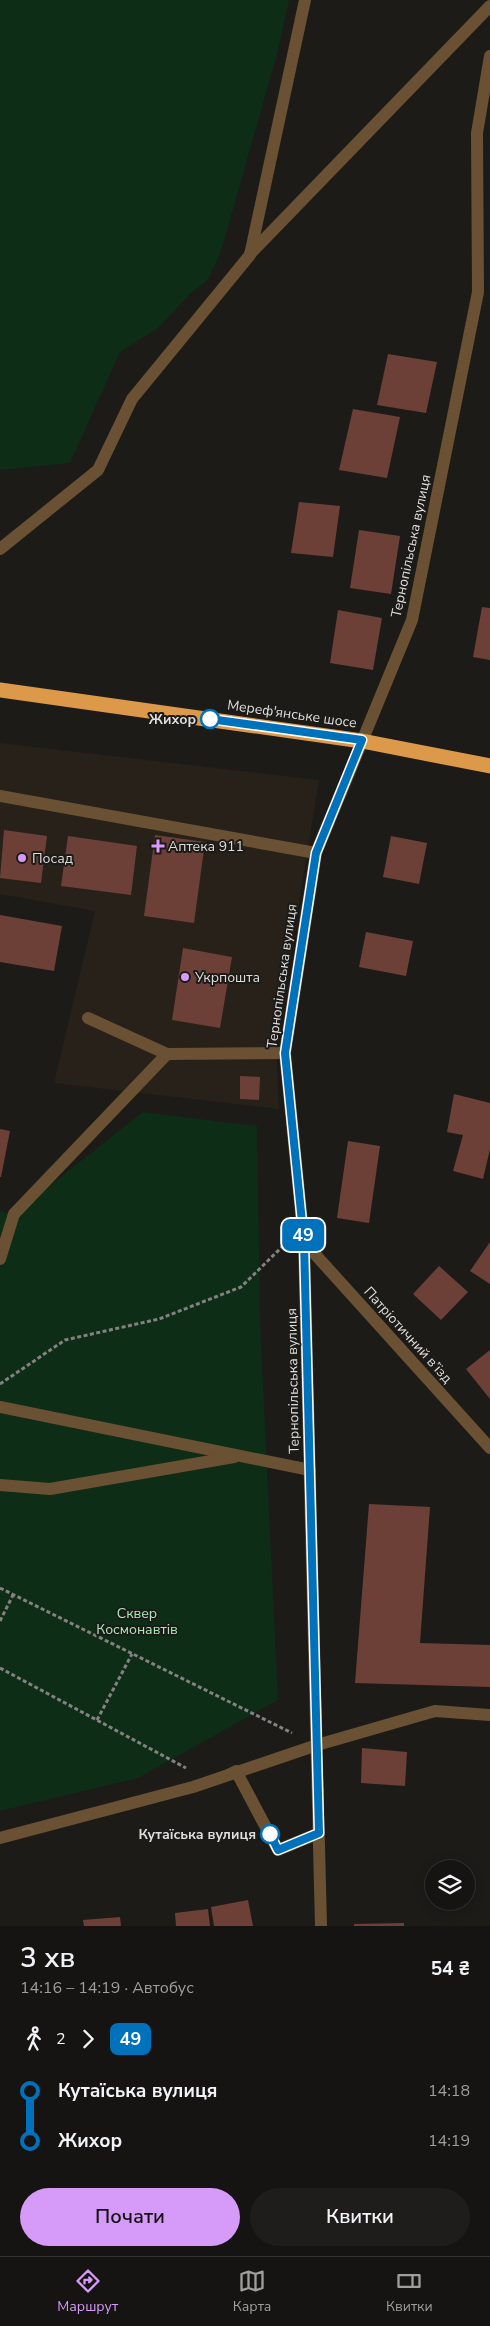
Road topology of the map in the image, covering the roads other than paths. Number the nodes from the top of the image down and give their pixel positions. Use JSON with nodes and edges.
{"nodes":[{"id":1,"x":305,"y":0,"type":"edge"},
{"id":2,"x":490,"y":6,"type":"edge"},
{"id":3,"x":490,"y":56,"type":"edge"},
{"id":4,"x":250,"y":254,"type":"junction"},
{"id":5,"x":0,"y":549,"type":"edge"},
{"id":6,"x":0,"y":690,"type":"edge"},
{"id":7,"x":362,"y":740,"type":"junction"},
{"id":8,"x":490,"y":766,"type":"edge"},
{"id":9,"x":0,"y":796,"type":"edge"},
{"id":10,"x":316,"y":853,"type":"junction"},
{"id":11,"x":88,"y":1018,"type":"dead end"},
{"id":12,"x":285,"y":1053,"type":"junction"},
{"id":13,"x":167,"y":1054,"type":"junction"},
{"id":14,"x":304,"y":1242,"type":"junction"},
{"id":15,"x":0,"y":1259,"type":"edge"},
{"id":16,"x":0,"y":1407,"type":"edge"},
{"id":17,"x":490,"y":1448,"type":"edge"},
{"id":18,"x":241,"y":1456,"type":"junction"},
{"id":19,"x":310,"y":1470,"type":"junction"},
{"id":20,"x":0,"y":1485,"type":"edge"},
{"id":21,"x":490,"y":1715,"type":"edge"},
{"id":22,"x":317,"y":1745,"type":"junction"},
{"id":23,"x":211,"y":1782,"type":"junction"},
{"id":24,"x":319,"y":1833,"type":"junction"},
{"id":25,"x":0,"y":1838,"type":"edge"},
{"id":26,"x":321,"y":1926,"type":"edge"}],
"edges":[{"from":1,"to":4,"type":"street"},
{"from":2,"to":4,"type":"street"},
{"from":3,"to":7,"type":"street","name":"Тернопільська вулиця"},
{"from":4,"to":5,"type":"street"},
{"from":6,"to":7,"type":"highway","name":"Мереф'янське шосе"},
{"from":7,"to":8,"type":"highway","name":"Мереф'янське шосе"},
{"from":7,"to":10,"type":"street","name":"Тернопільська вулиця"},
{"from":9,"to":10,"type":"street"},
{"from":10,"to":12,"type":"street","name":"Тернопільська вулиця"},
{"from":11,"to":13,"type":"street"},
{"from":12,"to":13,"type":"street"},
{"from":12,"to":14,"type":"street","name":"Тернопільська вулиця"},
{"from":13,"to":15,"type":"street"},
{"from":14,"to":17,"type":"street","name":"Патріотичний в’їзд"},
{"from":14,"to":19,"type":"street","name":"Тернопільська вулиця"},
{"from":16,"to":18,"type":"street"},
{"from":18,"to":19,"type":"street"},
{"from":18,"to":20,"type":"street"},
{"from":19,"to":22,"type":"street","name":"Тернопільська вулиця"},
{"from":21,"to":22,"type":"street"},
{"from":22,"to":23,"type":"street"},
{"from":22,"to":24,"type":"street","name":"Тернопільська вулиця"},
{"from":23,"to":24,"type":"street"},
{"from":23,"to":25,"type":"street"},
{"from":24,"to":26,"type":"street","name":"Тернопільська вулиця"}]}
